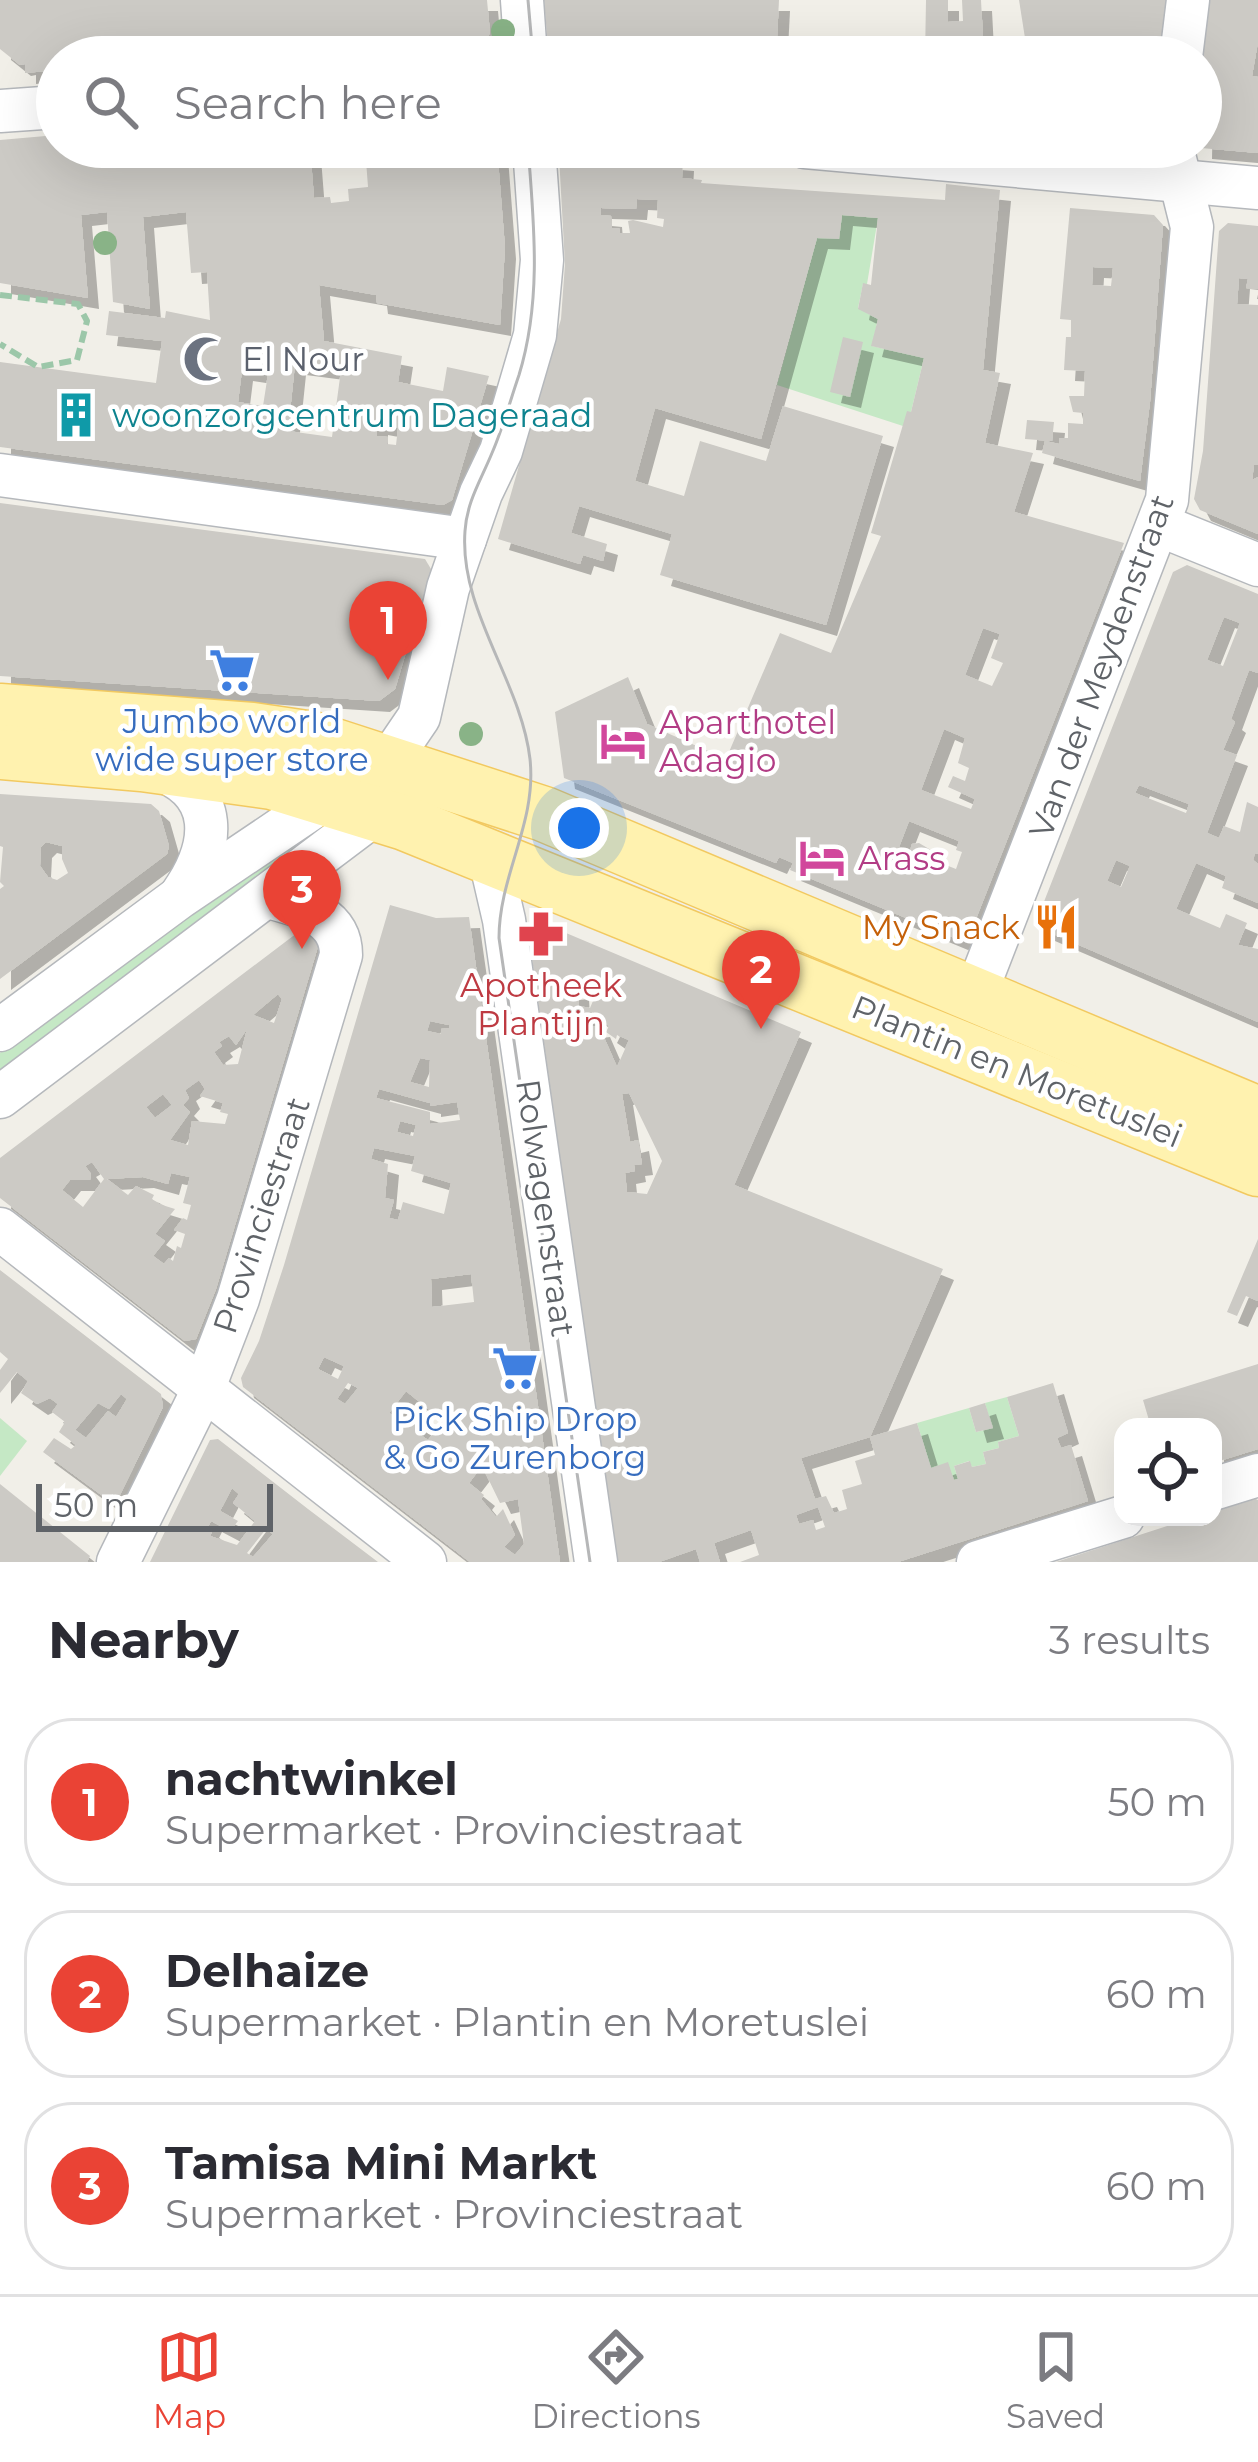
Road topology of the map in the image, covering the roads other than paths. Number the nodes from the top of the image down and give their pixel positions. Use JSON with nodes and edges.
{"nodes":[{"id":1,"x":522,"y":0,"type":"edge"},
{"id":2,"x":1188,"y":0,"type":"edge"},
{"id":3,"x":525,"y":36,"type":"edge"},
{"id":4,"x":1184,"y":36,"type":"edge"},
{"id":5,"x":36,"y":108,"type":"edge"},
{"id":6,"x":0,"y":111,"type":"edge"},
{"id":7,"x":535,"y":168,"type":"edge"},
{"id":8,"x":1179,"y":168,"type":"edge"},
{"id":9,"x":1191,"y":168,"type":"edge"},
{"id":10,"x":1258,"y":188,"type":"edge"},
{"id":11,"x":0,"y":475,"type":"edge"},
{"id":12,"x":1160,"y":525,"type":"junction"},
{"id":13,"x":465,"y":539,"type":"junction"},
{"id":14,"x":1258,"y":565,"type":"edge"},
{"id":15,"x":0,"y":711,"type":"edge"},
{"id":16,"x":0,"y":752,"type":"edge"},
{"id":17,"x":142,"y":764,"type":"junction"},
{"id":18,"x":381,"y":789,"type":"junction"},
{"id":19,"x":323,"y":797,"type":"junction"},
{"id":20,"x":490,"y":855,"type":"junction"},
{"id":21,"x":180,"y":897,"type":"junction"},
{"id":22,"x":268,"y":897,"type":"junction"},
{"id":23,"x":974,"y":998,"type":"junction"},
{"id":24,"x":0,"y":1030,"type":"edge"},
{"id":25,"x":0,"y":1097,"type":"edge"},
{"id":26,"x":1258,"y":1114,"type":"edge"},
{"id":27,"x":1256,"y":1161,"type":"edge"},
{"id":28,"x":0,"y":1229,"type":"edge"},
{"id":29,"x":203,"y":1390,"type":"junction"},
{"id":30,"x":1258,"y":1475,"type":"edge"},
{"id":31,"x":1222,"y":1486,"type":"edge"},
{"id":32,"x":1114,"y":1520,"type":"edge"},
{"id":33,"x":118,"y":1562,"type":"edge"},
{"id":34,"x":425,"y":1562,"type":"edge"},
{"id":35,"x":596,"y":1562,"type":"edge"},
{"id":36,"x":978,"y":1562,"type":"edge"}],
"edges":[{"from":1,"to":3,"type":"street"},
{"from":2,"to":4,"type":"street"},
{"from":5,"to":6,"type":"street"},
{"from":7,"to":13,"type":"street"},
{"from":8,"to":12,"type":"street","name":"Van der Meydenstraat"},
{"from":9,"to":10,"type":"street"},
{"from":11,"to":13,"type":"street"},
{"from":12,"to":14,"type":"street"},
{"from":12,"to":23,"type":"street","name":"Van der Meydenstraat"},
{"from":13,"to":18,"type":"street"},
{"from":15,"to":18,"type":"main road","name":"Plantin en Moretuslei"},
{"from":16,"to":17,"type":"main road","name":"Plantin en Moretuslei"},
{"from":17,"to":19,"type":"main road","name":"Plantin en Moretuslei"},
{"from":17,"to":21,"type":"street"},
{"from":18,"to":19,"type":"main road","name":"Plantin en Moretuslei"},
{"from":18,"to":20,"type":"main road","name":"Plantin en Moretuslei"},
{"from":18,"to":22,"type":"street"},
{"from":18,"to":23,"type":"main road","name":"Plantin en Moretuslei"},
{"from":19,"to":21,"type":"street"},
{"from":20,"to":27,"type":"main road","name":"Plantin en Moretuslei"},
{"from":20,"to":35,"type":"street","name":"Rolwagenstraat"},
{"from":21,"to":24,"type":"street"},
{"from":22,"to":25,"type":"street"},
{"from":22,"to":29,"type":"street","name":"Provinciestraat"},
{"from":23,"to":26,"type":"main road","name":"Plantin en Moretuslei"},
{"from":28,"to":29,"type":"street"},
{"from":29,"to":33,"type":"street","name":"Provinciestraat"},
{"from":29,"to":34,"type":"street"},
{"from":30,"to":31,"type":"street"},
{"from":32,"to":36,"type":"street"}]}
